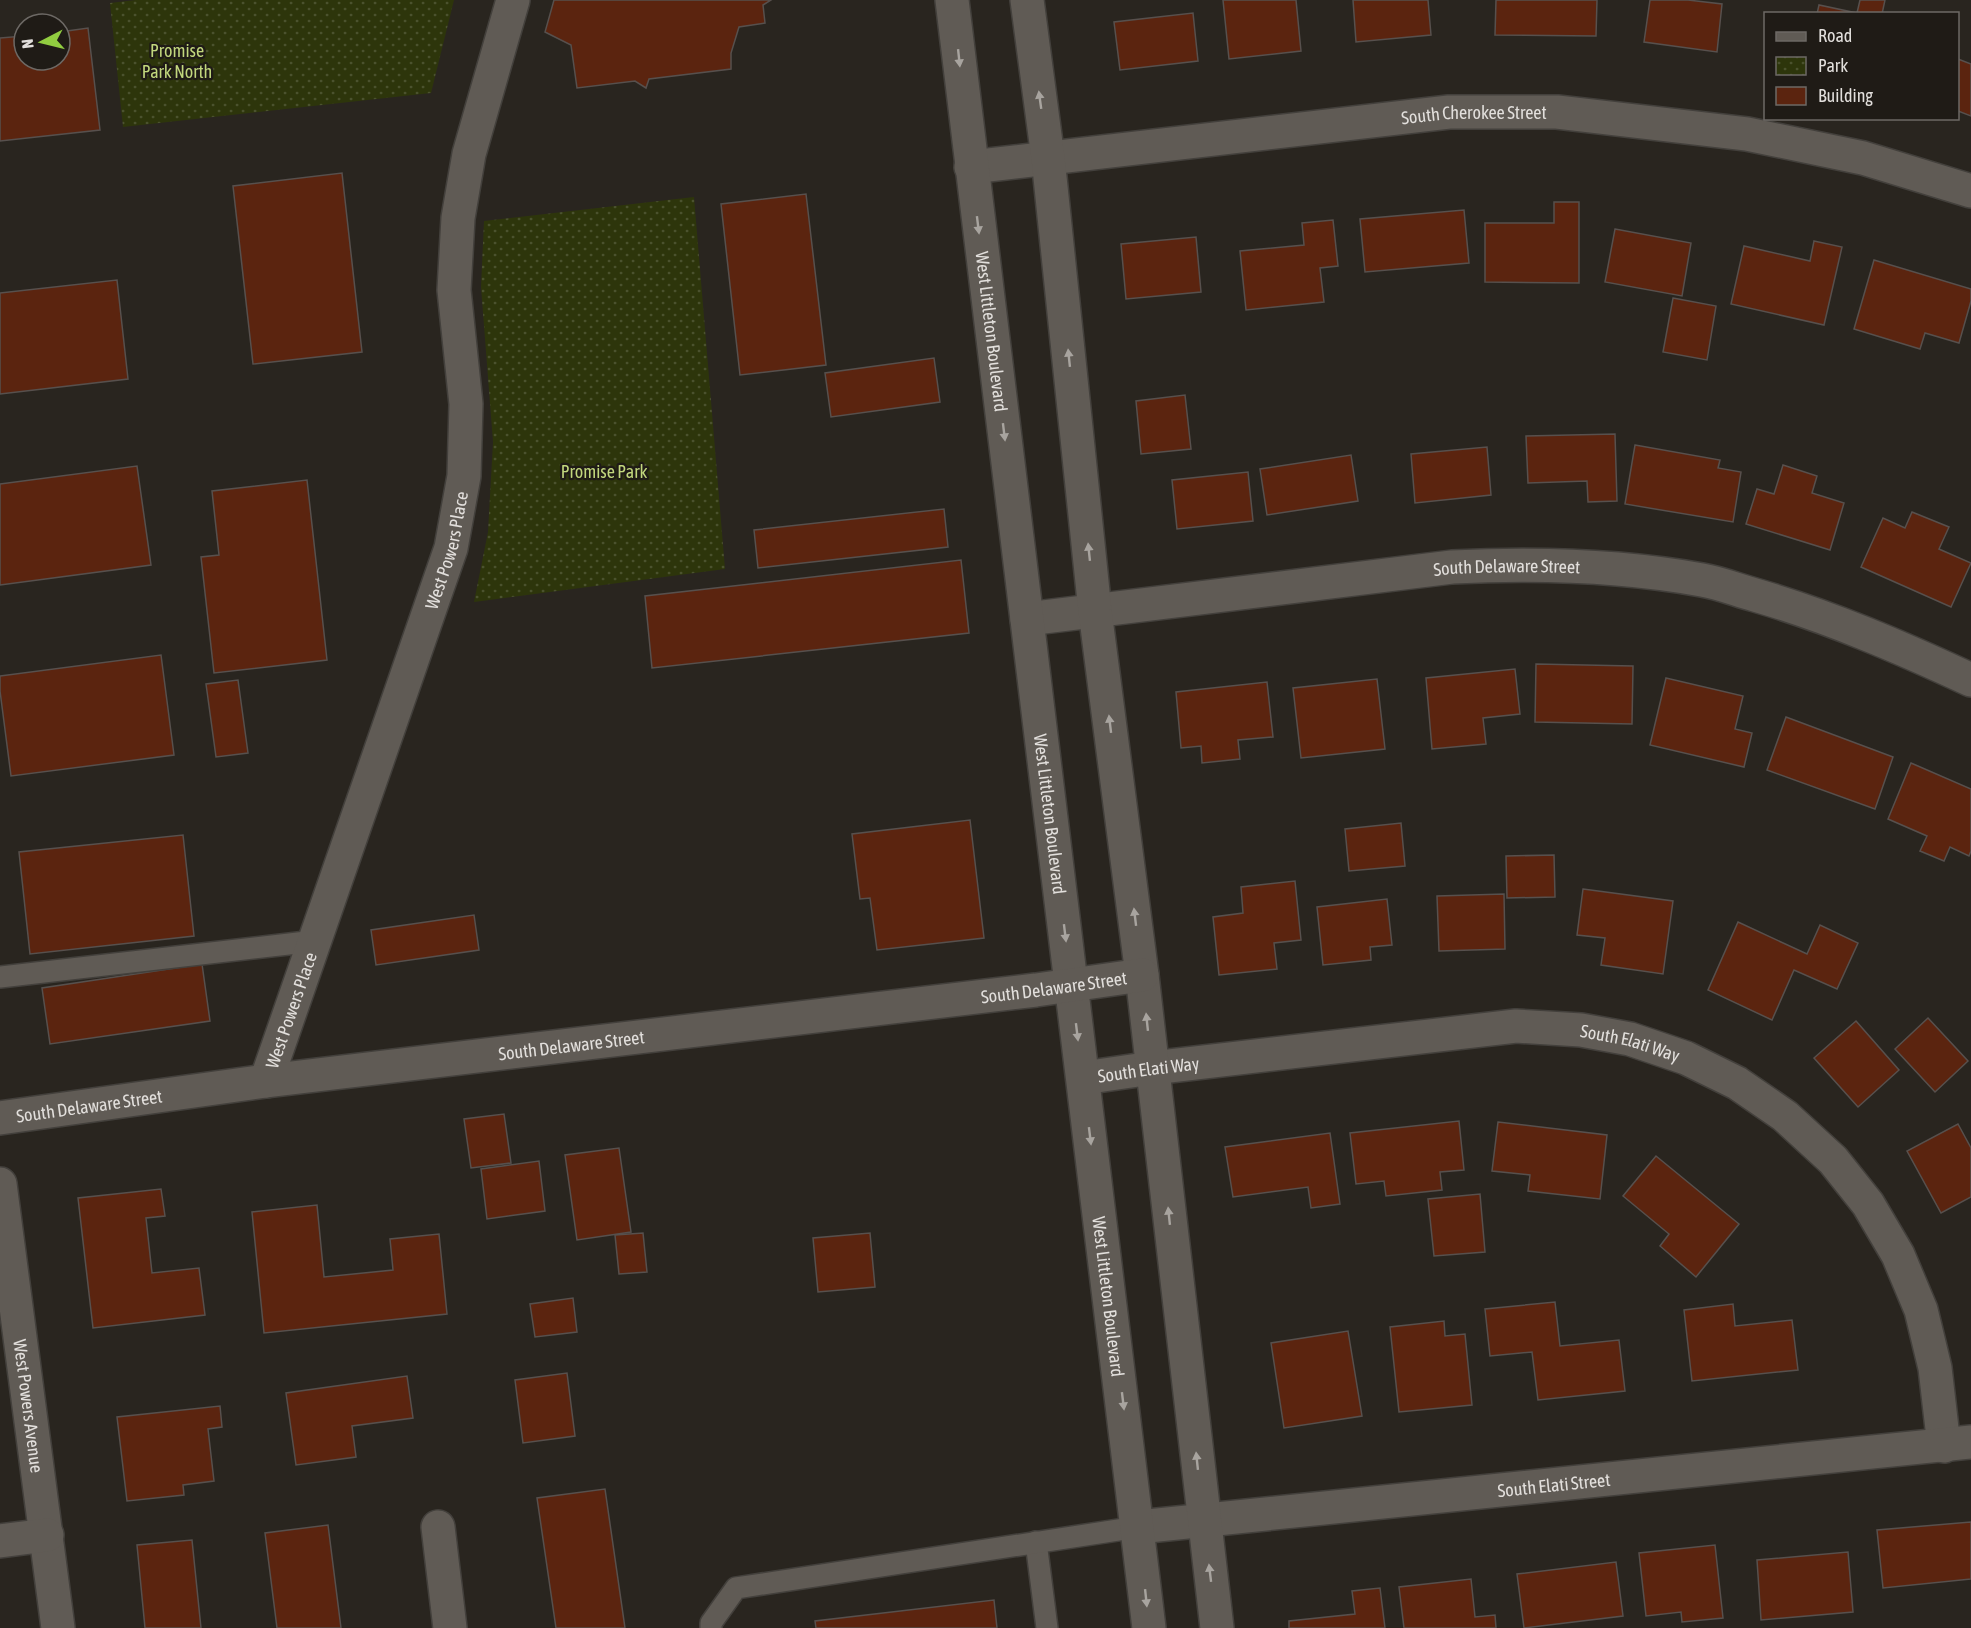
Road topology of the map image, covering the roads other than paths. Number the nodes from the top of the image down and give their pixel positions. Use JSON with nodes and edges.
{"nodes":[{"id":1,"x":513,"y":0,"type":"edge"},
{"id":2,"x":952,"y":0,"type":"edge"},
{"id":3,"x":1027,"y":0,"type":"edge"},
{"id":4,"x":1048,"y":158,"type":"junction"},
{"id":5,"x":971,"y":167,"type":"junction"},
{"id":6,"x":1971,"y":190,"type":"edge"},
{"id":7,"x":1095,"y":610,"type":"junction"},
{"id":8,"x":1027,"y":619,"type":"junction"},
{"id":9,"x":1971,"y":680,"type":"edge"},
{"id":10,"x":315,"y":941,"type":"junction"},
{"id":11,"x":1142,"y":975,"type":"junction"},
{"id":12,"x":0,"y":977,"type":"edge"},
{"id":13,"x":1072,"y":985,"type":"junction"},
{"id":14,"x":1152,"y":1068,"type":"junction"},
{"id":15,"x":1083,"y":1078,"type":"junction"},
{"id":16,"x":266,"y":1081,"type":"junction"},
{"id":17,"x":0,"y":1118,"type":"edge"},
{"id":18,"x":0,"y":1184,"type":"edge"},
{"id":19,"x":1958,"y":1444,"type":"edge"},
{"id":20,"x":1203,"y":1519,"type":"junction"},
{"id":21,"x":438,"y":1527,"type":"dead end"},
{"id":22,"x":1138,"y":1527,"type":"junction"},
{"id":23,"x":47,"y":1535,"type":"junction"},
{"id":24,"x":0,"y":1541,"type":"edge"},
{"id":25,"x":1036,"y":1542,"type":"junction"},
{"id":26,"x":58,"y":1628,"type":"edge"},
{"id":27,"x":450,"y":1628,"type":"edge"},
{"id":28,"x":711,"y":1628,"type":"edge"},
{"id":29,"x":1047,"y":1628,"type":"edge"},
{"id":30,"x":1149,"y":1628,"type":"edge"},
{"id":31,"x":1217,"y":1628,"type":"edge"}],
"edges":[{"from":1,"to":10,"type":"street","name":"West Powers Place"},
{"from":2,"to":5,"type":"street","name":"West Littleton Boulevard","one_way":true},
{"from":4,"to":3,"type":"street","one_way":true},
{"from":4,"to":5,"type":"street","name":"South Cherokee Street"},
{"from":4,"to":6,"type":"street","name":"South Cherokee Street"},
{"from":7,"to":4,"type":"street","one_way":true},
{"from":5,"to":8,"type":"street","name":"West Littleton Boulevard","one_way":true},
{"from":7,"to":8,"type":"street","name":"South Delaware Street"},
{"from":7,"to":9,"type":"street","name":"South Delaware Street"},
{"from":11,"to":7,"type":"street","one_way":true},
{"from":8,"to":13,"type":"street","name":"West Littleton Boulevard","one_way":true},
{"from":10,"to":12,"type":"lane"},
{"from":10,"to":16,"type":"street","name":"West Powers Place"},
{"from":11,"to":13,"type":"street","name":"South Delaware Street"},
{"from":14,"to":11,"type":"street","one_way":true},
{"from":13,"to":15,"type":"street","name":"West Littleton Boulevard","one_way":true},
{"from":13,"to":16,"type":"street","name":"South Delaware Street"},
{"from":14,"to":15,"type":"street","name":"South Elati Way"},
{"from":14,"to":19,"type":"street","name":"South Elati Way"},
{"from":20,"to":14,"type":"street","one_way":true},
{"from":15,"to":22,"type":"street","name":"West Littleton Boulevard","one_way":true},
{"from":16,"to":17,"type":"street","name":"South Delaware Street"},
{"from":18,"to":23,"type":"street","name":"West Powers Avenue"},
{"from":19,"to":20,"type":"street","name":"South Elati Street"},
{"from":20,"to":22,"type":"street","name":"South Elati Street"},
{"from":31,"to":20,"type":"street","one_way":true},
{"from":21,"to":27,"type":"street"},
{"from":22,"to":25,"type":"lane"},
{"from":22,"to":30,"type":"street","name":"West Littleton Boulevard","one_way":true},
{"from":23,"to":24,"type":"street"},
{"from":23,"to":26,"type":"street","name":"West Powers Avenue"},
{"from":25,"to":28,"type":"lane"},
{"from":25,"to":29,"type":"lane"}]}
